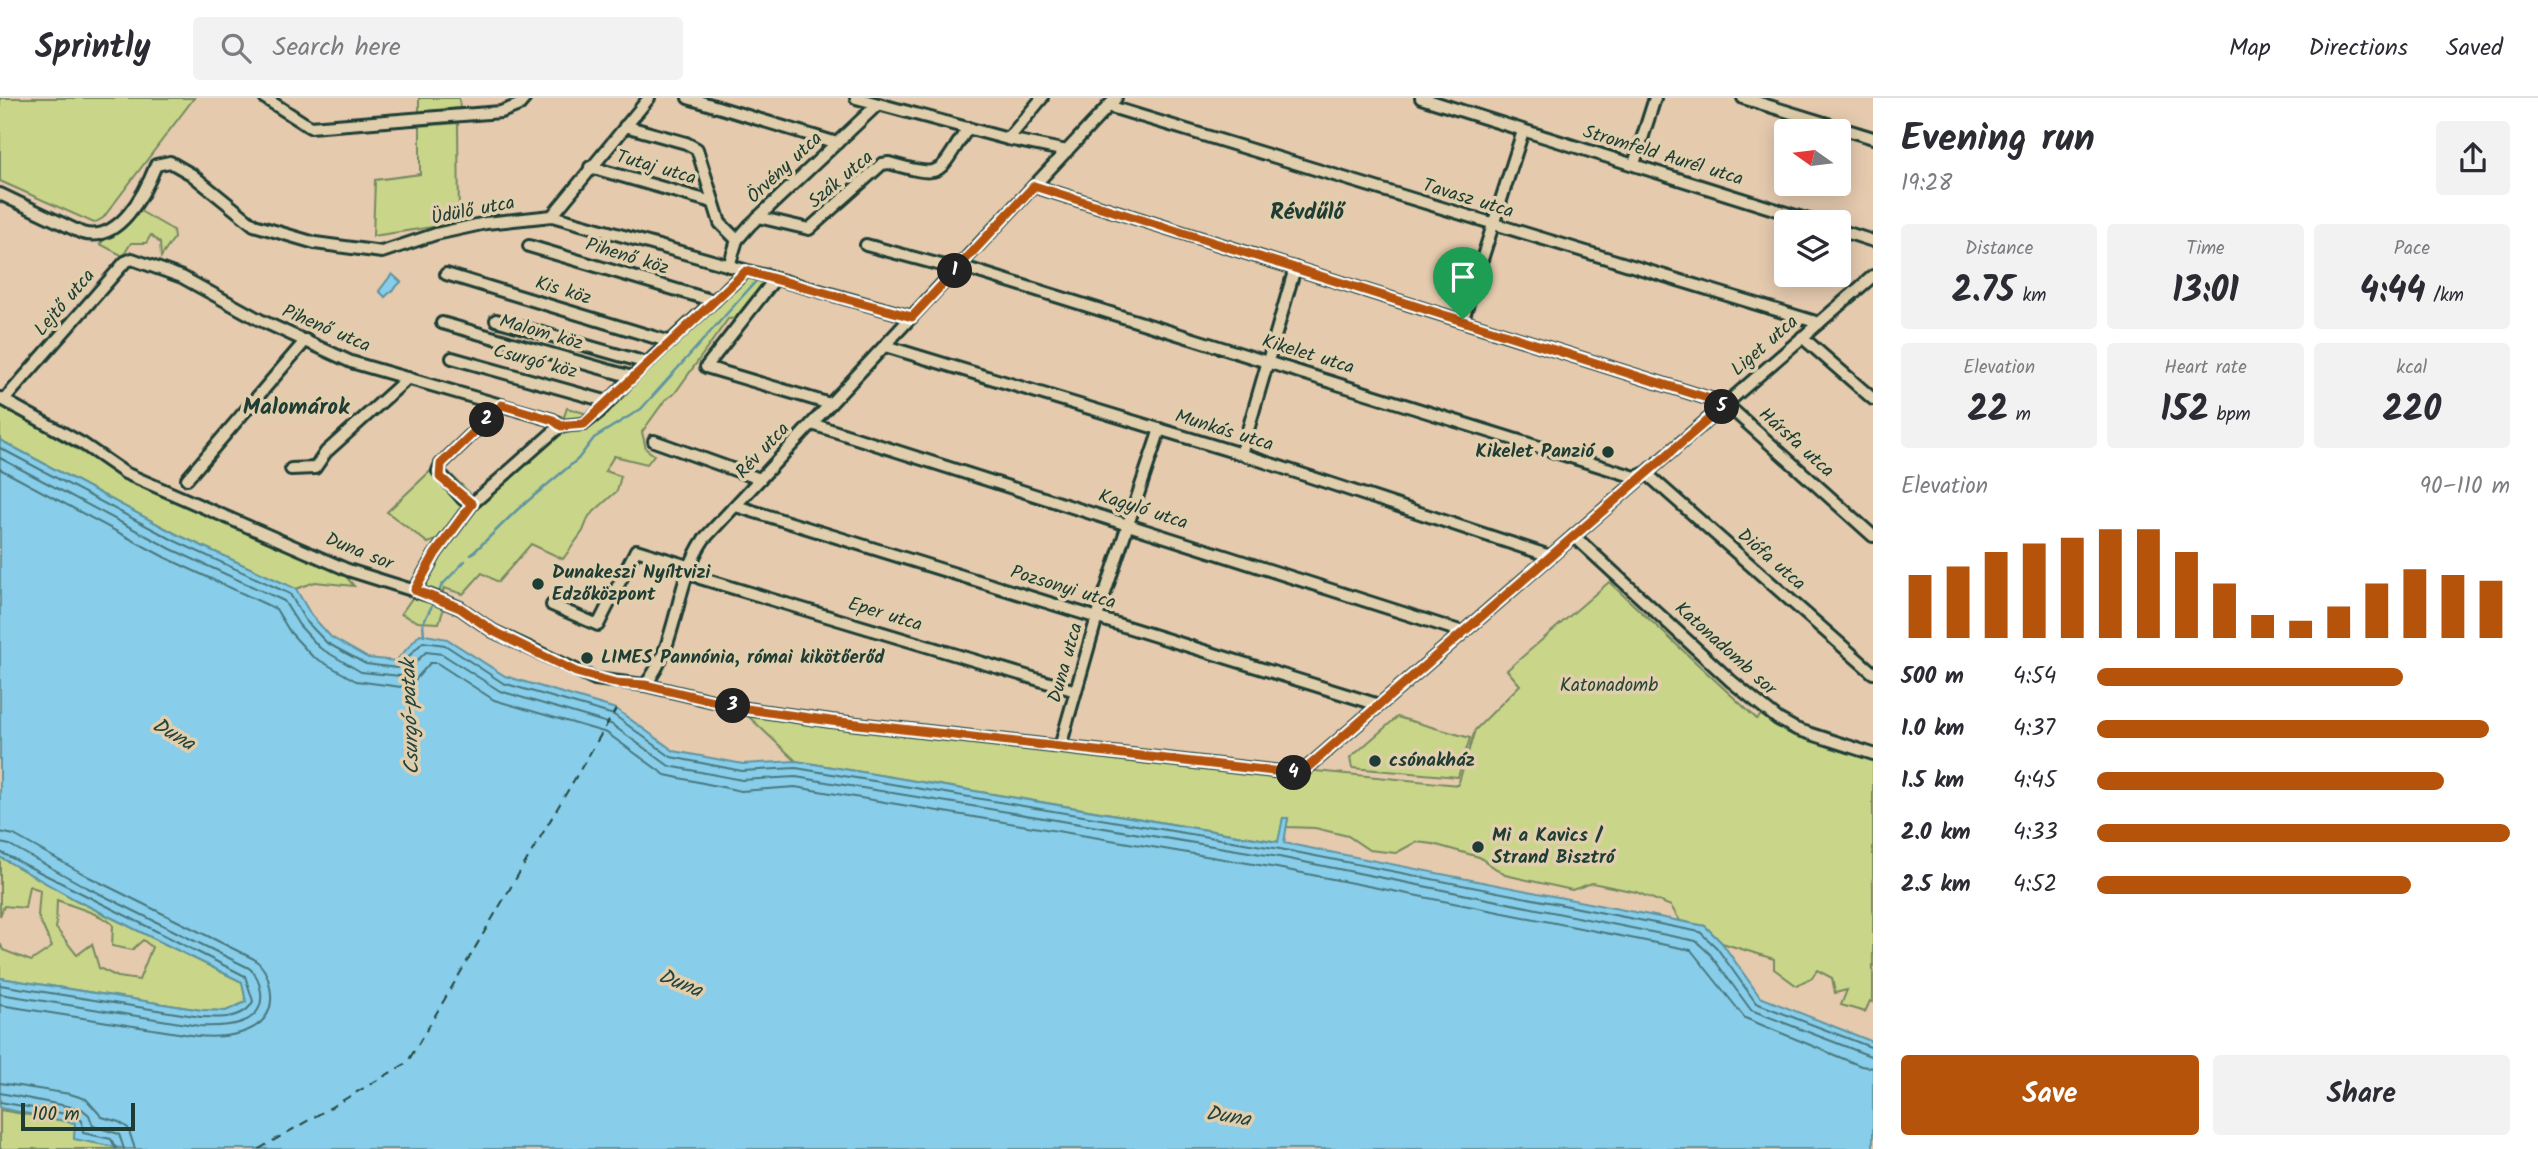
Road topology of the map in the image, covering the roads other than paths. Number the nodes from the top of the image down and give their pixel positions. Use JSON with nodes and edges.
{"nodes":[{"id":1,"x":265,"y":98,"type":"edge"},
{"id":2,"x":525,"y":98,"type":"edge"},
{"id":3,"x":649,"y":98,"type":"edge"},
{"id":4,"x":688,"y":98,"type":"edge"},
{"id":5,"x":856,"y":98,"type":"edge"},
{"id":6,"x":1042,"y":98,"type":"edge"},
{"id":7,"x":1421,"y":98,"type":"edge"},
{"id":8,"x":1655,"y":98,"type":"edge"},
{"id":9,"x":1743,"y":98,"type":"edge"},
{"id":10,"x":1112,"y":102,"type":"edge"},
{"id":11,"x":878,"y":104,"type":"junction"},
{"id":12,"x":625,"y":126,"type":"junction"},
{"id":13,"x":968,"y":128,"type":"junction"},
{"id":14,"x":1523,"y":131,"type":"junction"},
{"id":15,"x":1008,"y":138,"type":"junction"},
{"id":16,"x":1873,"y":138,"type":"edge"},
{"id":17,"x":837,"y":143,"type":"junction"},
{"id":18,"x":1067,"y":151,"type":"junction"},
{"id":19,"x":1634,"y":164,"type":"junction"},
{"id":20,"x":590,"y":167,"type":"junction"},
{"id":21,"x":1034,"y":186,"type":"junction"},
{"id":22,"x":0,"y":194,"type":"edge"},
{"id":23,"x":712,"y":202,"type":"junction"},
{"id":24,"x":1778,"y":210,"type":"edge"},
{"id":25,"x":552,"y":216,"type":"junction"},
{"id":26,"x":758,"y":217,"type":"junction"},
{"id":27,"x":1491,"y":224,"type":"junction"},
{"id":28,"x":1851,"y":234,"type":"edge"},
{"id":29,"x":737,"y":240,"type":"junction"},
{"id":30,"x":1873,"y":241,"type":"edge"},
{"id":31,"x":866,"y":245,"type":"dead end"},
{"id":32,"x":529,"y":246,"type":"dead end"},
{"id":33,"x":125,"y":262,"type":"joint"},
{"id":34,"x":729,"y":266,"type":"junction"},
{"id":35,"x":958,"y":267,"type":"junction"},
{"id":36,"x":1295,"y":268,"type":"junction"},
{"id":37,"x":746,"y":271,"type":"junction"},
{"id":38,"x":446,"y":274,"type":"dead end"},
{"id":39,"x":1873,"y":276,"type":"edge"},
{"id":40,"x":774,"y":280,"type":"junction"},
{"id":41,"x":714,"y":301,"type":"junction"},
{"id":42,"x":912,"y":317,"type":"junction"},
{"id":43,"x":1463,"y":319,"type":"junction"},
{"id":44,"x":496,"y":320,"type":"dead end"},
{"id":45,"x":442,"y":323,"type":"dead end"},
{"id":46,"x":1819,"y":323,"type":"junction"},
{"id":47,"x":1802,"y":337,"type":"junction"},
{"id":48,"x":306,"y":340,"type":"junction"},
{"id":49,"x":670,"y":342,"type":"junction"},
{"id":50,"x":885,"y":346,"type":"junction"},
{"id":51,"x":452,"y":358,"type":"dead end"},
{"id":52,"x":1269,"y":361,"type":"junction"},
{"id":53,"x":647,"y":363,"type":"junction"},
{"id":54,"x":632,"y":377,"type":"junction"},
{"id":55,"x":408,"y":378,"type":"junction"},
{"id":56,"x":2,"y":399,"type":"edge"},
{"id":57,"x":1873,"y":399,"type":"edge"},
{"id":58,"x":609,"y":402,"type":"junction"},
{"id":59,"x":830,"y":404,"type":"junction"},
{"id":60,"x":1726,"y":404,"type":"junction"},
{"id":61,"x":502,"y":405,"type":"junction"},
{"id":62,"x":812,"y":424,"type":"junction"},
{"id":63,"x":561,"y":426,"type":"junction"},
{"id":64,"x":1160,"y":429,"type":"junction"},
{"id":65,"x":654,"y":441,"type":"dead end"},
{"id":66,"x":1241,"y":454,"type":"junction"},
{"id":67,"x":291,"y":469,"type":"dead end"},
{"id":68,"x":1646,"y":473,"type":"junction"},
{"id":69,"x":187,"y":479,"type":"dead end"},
{"id":70,"x":760,"y":480,"type":"junction"},
{"id":71,"x":468,"y":501,"type":"junction"},
{"id":72,"x":736,"y":506,"type":"junction"},
{"id":73,"x":1128,"y":523,"type":"junction"},
{"id":74,"x":1574,"y":536,"type":"junction"},
{"id":75,"x":1873,"y":536,"type":"edge"},
{"id":76,"x":1550,"y":556,"type":"junction"},
{"id":77,"x":688,"y":566,"type":"junction"},
{"id":78,"x":415,"y":590,"type":"junction"},
{"id":79,"x":552,"y":605,"type":"dead end"},
{"id":80,"x":1097,"y":617,"type":"junction"},
{"id":81,"x":1463,"y":632,"type":"junction"},
{"id":82,"x":1873,"y":673,"type":"edge"},
{"id":83,"x":645,"y":685,"type":"junction"},
{"id":84,"x":1076,"y":691,"type":"junction"},
{"id":85,"x":1380,"y":705,"type":"junction"},
{"id":86,"x":1060,"y":747,"type":"junction"},
{"id":87,"x":1873,"y":754,"type":"edge"},
{"id":88,"x":1300,"y":774,"type":"joint"}],
"edges":[{"from":1,"to":2,"type":"street"},
{"from":3,"to":12,"type":"street"},
{"from":4,"to":17,"type":"street"},
{"from":5,"to":11,"type":"street"},
{"from":6,"to":15,"type":"street"},
{"from":7,"to":14,"type":"street","name":"Stromfeld Aurél utca"},
{"from":8,"to":19,"type":"street"},
{"from":9,"to":16,"type":"street"},
{"from":10,"to":18,"type":"street","name":"Rév utca"},
{"from":10,"to":27,"type":"street","name":"Tavasz utca"},
{"from":11,"to":13,"type":"street"},
{"from":11,"to":17,"type":"street","name":"Örvény utca"},
{"from":12,"to":20,"type":"street"},
{"from":12,"to":23,"type":"street"},
{"from":13,"to":15,"type":"street"},
{"from":13,"to":26,"type":"street","name":"Szák utca"},
{"from":14,"to":19,"type":"street","name":"Stromfeld Aurél utca"},
{"from":14,"to":27,"type":"street"},
{"from":15,"to":18,"type":"street"},
{"from":17,"to":26,"type":"street","name":"Örvény utca"},
{"from":18,"to":21,"type":"street","name":"Rév utca"},
{"from":19,"to":24,"type":"street","name":"Stromfeld Aurél utca"},
{"from":20,"to":23,"type":"street","name":"Tutaj utca"},
{"from":20,"to":25,"type":"street"},
{"from":21,"to":35,"type":"street","name":"Rév utca"},
{"from":21,"to":36,"type":"street"},
{"from":22,"to":25,"type":"street","name":"Üdülő utca"},
{"from":23,"to":29,"type":"street"},
{"from":25,"to":34,"type":"street","name":"Üdülő utca"},
{"from":26,"to":29,"type":"street","name":"Örvény utca"},
{"from":27,"to":43,"type":"street"},
{"from":27,"to":46,"type":"street","name":"Tavasz utca"},
{"from":28,"to":30,"type":"street"},
{"from":29,"to":34,"type":"street","name":"Örvény utca"},
{"from":31,"to":35,"type":"street"},
{"from":32,"to":41,"type":"street","name":"Pihenő köz"},
{"from":33,"to":48,"type":"street","name":"Pihenő utca"},
{"from":33,"to":56,"type":"street","name":"Lejtő utca"},
{"from":34,"to":37,"type":"street","name":"Üdülő utca"},
{"from":35,"to":42,"type":"street","name":"Rév utca"},
{"from":35,"to":52,"type":"street","name":"Kikelet utca"},
{"from":36,"to":43,"type":"street"},
{"from":36,"to":52,"type":"street"},
{"from":37,"to":40,"type":"street","name":"Üdülő utca"},
{"from":37,"to":41,"type":"street"},
{"from":38,"to":49,"type":"street","name":"Kis köz"},
{"from":39,"to":46,"type":"street","name":"Liget utca"},
{"from":40,"to":42,"type":"street","name":"Üdülő utca"},
{"from":40,"to":59,"type":"street"},
{"from":41,"to":49,"type":"street"},
{"from":42,"to":50,"type":"street","name":"Rév utca"},
{"from":43,"to":60,"type":"street"},
{"from":44,"to":53,"type":"street"},
{"from":45,"to":54,"type":"street","name":"Malom köz"},
{"from":46,"to":47,"type":"street","name":"Liget utca"},
{"from":47,"to":57,"type":"street"},
{"from":47,"to":60,"type":"street","name":"Liget utca"},
{"from":48,"to":55,"type":"street","name":"Pihenő utca"},
{"from":48,"to":69,"type":"street"},
{"from":49,"to":53,"type":"street"},
{"from":50,"to":59,"type":"street","name":"Rév utca"},
{"from":50,"to":64,"type":"street","name":"Munkás utca"},
{"from":51,"to":58,"type":"street","name":"Csurgó köz"},
{"from":52,"to":66,"type":"street"},
{"from":52,"to":68,"type":"street","name":"Kikelet utca"},
{"from":53,"to":54,"type":"street"},
{"from":54,"to":58,"type":"street"},
{"from":55,"to":61,"type":"street","name":"Pihenő utca"},
{"from":55,"to":67,"type":"street"},
{"from":56,"to":78,"type":"street","name":"Duna sor"},
{"from":58,"to":63,"type":"street"},
{"from":59,"to":62,"type":"street","name":"Rév utca"},
{"from":60,"to":68,"type":"street","name":"Liget utca"},
{"from":60,"to":75,"type":"street","name":"Hársfa utca"},
{"from":61,"to":63,"type":"street","name":"Pihenő utca"},
{"from":61,"to":71,"type":"street"},
{"from":62,"to":70,"type":"street","name":"Rév utca"},
{"from":62,"to":73,"type":"street","name":"Kagyló utca"},
{"from":63,"to":71,"type":"street"},
{"from":64,"to":66,"type":"street","name":"Munkás utca"},
{"from":64,"to":73,"type":"street","name":"Duna utca"},
{"from":65,"to":70,"type":"street"},
{"from":66,"to":76,"type":"street","name":"Munkás utca"},
{"from":68,"to":74,"type":"street","name":"Liget utca"},
{"from":68,"to":82,"type":"street","name":"Diófa utca"},
{"from":70,"to":72,"type":"street","name":"Rév utca"},
{"from":71,"to":78,"type":"street"},
{"from":72,"to":77,"type":"street","name":"Rév utca"},
{"from":72,"to":80,"type":"street","name":"Pozsonyi utca"},
{"from":73,"to":80,"type":"street","name":"Duna utca"},
{"from":73,"to":81,"type":"street","name":"Kagyló utca"},
{"from":74,"to":76,"type":"street","name":"Liget utca"},
{"from":74,"to":87,"type":"street","name":"Katonadomb sor"},
{"from":76,"to":81,"type":"street","name":"Liget utca"},
{"from":77,"to":79,"type":"street","name":"Eper utca"},
{"from":77,"to":83,"type":"street","name":"Rév utca"},
{"from":77,"to":84,"type":"street","name":"Eper utca"},
{"from":78,"to":83,"type":"street","name":"Duna sor"},
{"from":80,"to":84,"type":"street","name":"Duna utca"},
{"from":80,"to":85,"type":"street","name":"Pozsonyi utca"},
{"from":81,"to":85,"type":"street","name":"Liget utca"},
{"from":83,"to":86,"type":"street","name":"Duna sor"},
{"from":84,"to":86,"type":"street","name":"Duna utca"},
{"from":85,"to":88,"type":"street","name":"Liget utca"},
{"from":86,"to":88,"type":"street","name":"Duna sor"}]}
